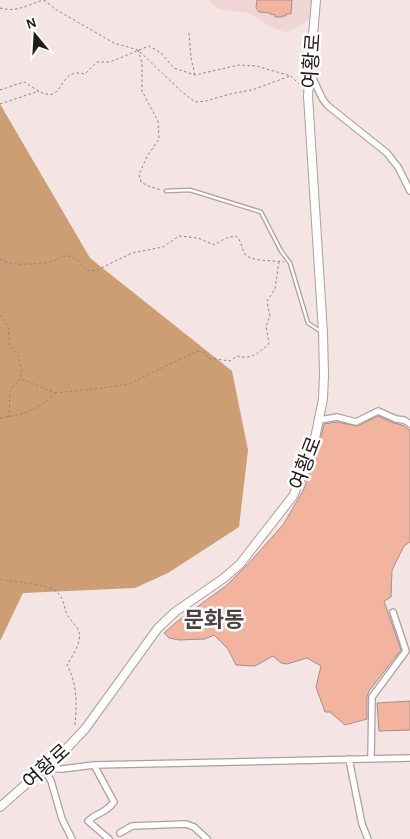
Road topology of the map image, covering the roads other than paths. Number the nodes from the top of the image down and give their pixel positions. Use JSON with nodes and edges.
{"nodes":[{"id":1,"x":316,"y":0,"type":"edge"},
{"id":2,"x":309,"y":70,"type":"junction"},
{"id":3,"x":166,"y":191,"type":"road end"},
{"id":4,"x":410,"y":191,"type":"edge"},
{"id":5,"x":323,"y":333,"type":"junction"},
{"id":6,"x":320,"y":420,"type":"junction"},
{"id":7,"x":410,"y":424,"type":"edge"},
{"id":8,"x":393,"y":612,"type":"dead end"},
{"id":9,"x":371,"y":758,"type":"junction"},
{"id":10,"x":410,"y":758,"type":"edge"},
{"id":11,"x":349,"y":759,"type":"junction"},
{"id":12,"x":94,"y":765,"type":"junction"},
{"id":13,"x":44,"y":768,"type":"junction"},
{"id":14,"x":0,"y":807,"type":"edge"},
{"id":15,"x":120,"y":833,"type":"dead end"},
{"id":16,"x":72,"y":839,"type":"edge"},
{"id":17,"x":109,"y":839,"type":"edge"},
{"id":18,"x":207,"y":839,"type":"edge"},
{"id":19,"x":368,"y":839,"type":"edge"}],
"edges":[{"from":1,"to":2,"type":"street","name":"여황로"},
{"from":2,"to":4,"type":"street"},
{"from":2,"to":5,"type":"street","name":"여황로"},
{"from":3,"to":5,"type":"lane"},
{"from":5,"to":6,"type":"street","name":"여황로"},
{"from":6,"to":7,"type":"street"},
{"from":6,"to":13,"type":"street","name":"여황로"},
{"from":8,"to":9,"type":"street"},
{"from":9,"to":10,"type":"street"},
{"from":9,"to":11,"type":"street"},
{"from":11,"to":12,"type":"street"},
{"from":11,"to":19,"type":"street"},
{"from":12,"to":13,"type":"street"},
{"from":12,"to":17,"type":"street"},
{"from":13,"to":14,"type":"street","name":"여황로"},
{"from":13,"to":16,"type":"street"},
{"from":15,"to":18,"type":"street"}]}
